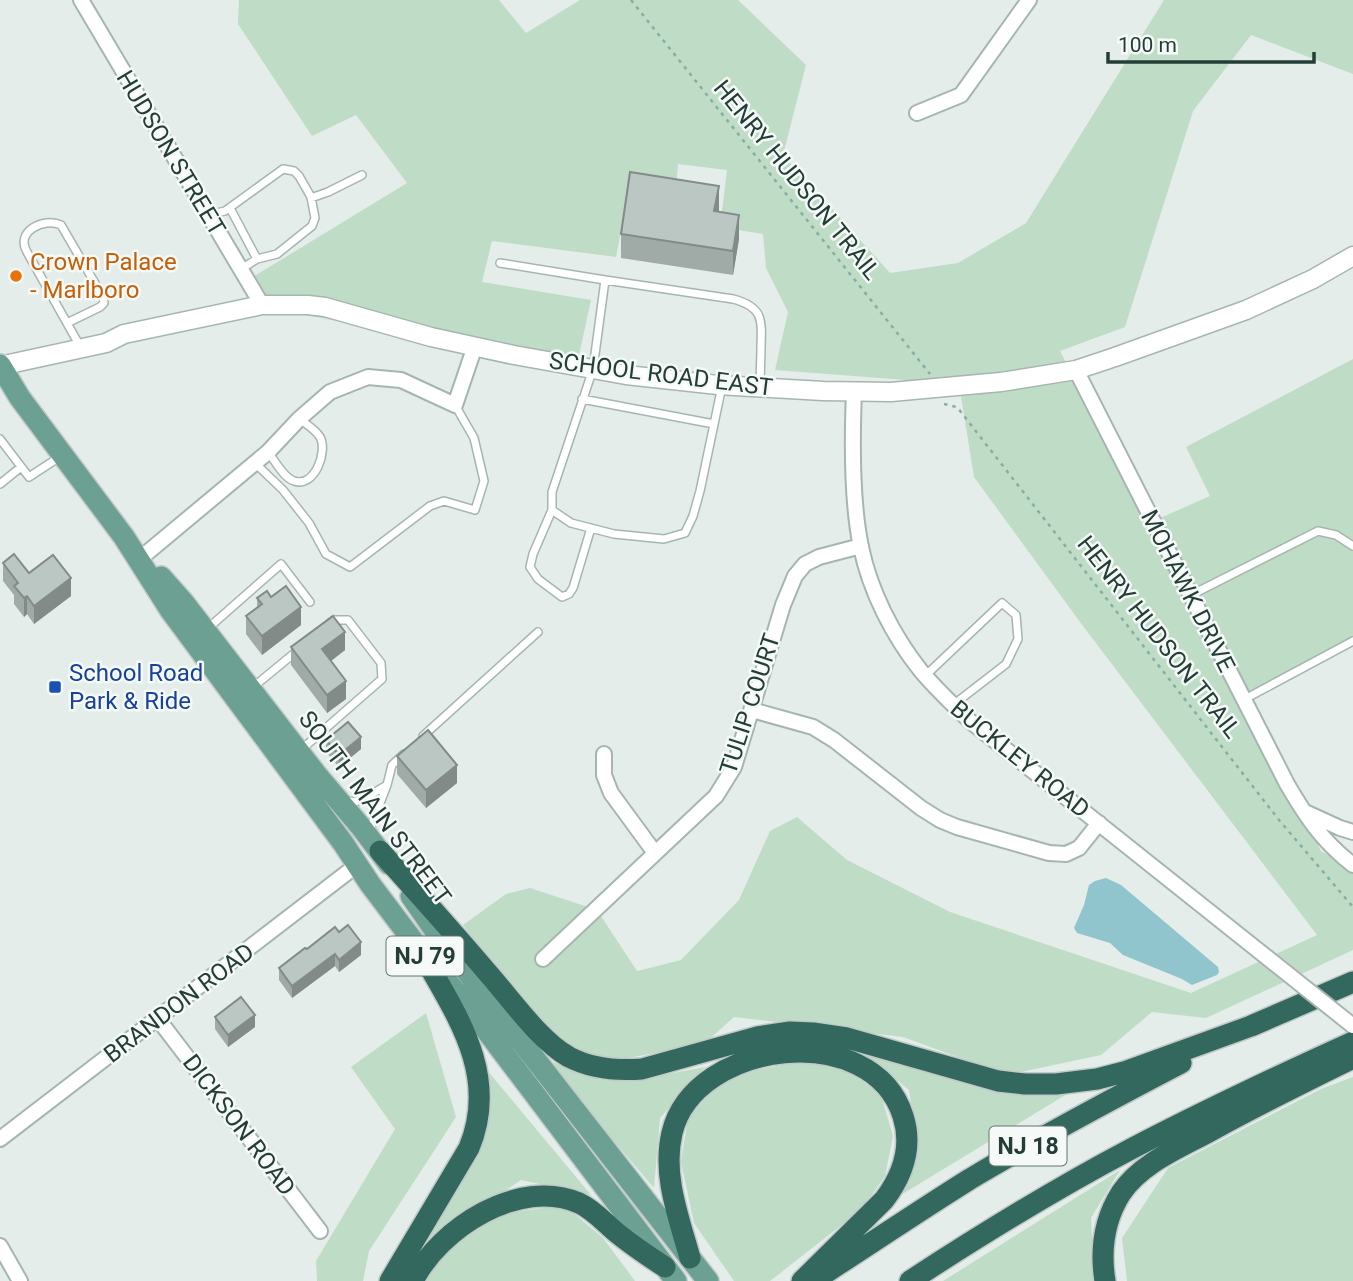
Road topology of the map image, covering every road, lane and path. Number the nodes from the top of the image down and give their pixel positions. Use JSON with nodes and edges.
{"nodes":[{"id":1,"x":81,"y":0,"type":"edge"},
{"id":2,"x":631,"y":0,"type":"edge"},
{"id":3,"x":1028,"y":0,"type":"edge"},
{"id":4,"x":917,"y":113,"type":"dead end"},
{"id":5,"x":362,"y":175,"type":"dead end"},
{"id":6,"x":311,"y":198,"type":"junction"},
{"id":7,"x":230,"y":208,"type":"junction"},
{"id":8,"x":208,"y":215,"type":"junction"},
{"id":9,"x":1353,"y":256,"type":"edge"},
{"id":10,"x":257,"y":259,"type":"junction"},
{"id":11,"x":500,"y":263,"type":"dead end"},
{"id":12,"x":240,"y":270,"type":"junction"},
{"id":13,"x":605,"y":280,"type":"junction"},
{"id":14,"x":262,"y":305,"type":"junction"},
{"id":15,"x":67,"y":323,"type":"junction"},
{"id":16,"x":475,"y":346,"type":"junction"},
{"id":17,"x":81,"y":348,"type":"junction"},
{"id":18,"x":0,"y":366,"type":"edge"},
{"id":19,"x":593,"y":369,"type":"junction"},
{"id":20,"x":1076,"y":370,"type":"junction"},
{"id":21,"x":932,"y":376,"type":"dead end"},
{"id":22,"x":723,"y":386,"type":"junction"},
{"id":23,"x":760,"y":387,"type":"junction"},
{"id":24,"x":854,"y":392,"type":"junction"},
{"id":25,"x":582,"y":399,"type":"junction"},
{"id":26,"x":935,"y":402,"type":"dead end"},
{"id":27,"x":455,"y":405,"type":"junction"},
{"id":28,"x":299,"y":419,"type":"junction"},
{"id":29,"x":714,"y":424,"type":"junction"},
{"id":30,"x":0,"y":439,"type":"edge"},
{"id":31,"x":268,"y":452,"type":"junction"},
{"id":32,"x":62,"y":455,"type":"junction"},
{"id":33,"x":255,"y":462,"type":"junction"},
{"id":34,"x":21,"y":467,"type":"junction"},
{"id":35,"x":0,"y":484,"type":"edge"},
{"id":36,"x":552,"y":510,"type":"junction"},
{"id":37,"x":591,"y":528,"type":"junction"},
{"id":38,"x":124,"y":537,"type":"junction"},
{"id":39,"x":861,"y":546,"type":"junction"},
{"id":40,"x":1353,"y":546,"type":"edge"},
{"id":41,"x":142,"y":557,"type":"junction"},
{"id":42,"x":1190,"y":595,"type":"junction"},
{"id":43,"x":310,"y":601,"type":"dead end"},
{"id":44,"x":324,"y":629,"type":"edge"},
{"id":45,"x":206,"y":630,"type":"junction"},
{"id":46,"x":538,"y":632,"type":"dead end"},
{"id":47,"x":1353,"y":641,"type":"edge"},
{"id":48,"x":303,"y":646,"type":"edge"},
{"id":49,"x":925,"y":676,"type":"junction"},
{"id":50,"x":251,"y":689,"type":"junction"},
{"id":51,"x":1243,"y":700,"type":"junction"},
{"id":52,"x":954,"y":705,"type":"junction"},
{"id":53,"x":752,"y":710,"type":"junction"},
{"id":54,"x":421,"y":738,"type":"edge"},
{"id":55,"x":411,"y":747,"type":"edge"},
{"id":56,"x":299,"y":752,"type":"junction"},
{"id":57,"x":604,"y":754,"type":"dead end"},
{"id":58,"x":387,"y":785,"type":"junction"},
{"id":59,"x":339,"y":802,"type":"junction"},
{"id":60,"x":1303,"y":811,"type":"junction"},
{"id":61,"x":1099,"y":823,"type":"junction"},
{"id":62,"x":1353,"y":832,"type":"edge"},
{"id":63,"x":374,"y":843,"type":"junction"},
{"id":64,"x":655,"y":853,"type":"junction"},
{"id":65,"x":1353,"y":865,"type":"edge"},
{"id":66,"x":357,"y":866,"type":"junction"},
{"id":67,"x":1353,"y":907,"type":"edge"},
{"id":68,"x":420,"y":950,"type":"junction"},
{"id":69,"x":543,"y":959,"type":"dead end"},
{"id":70,"x":1353,"y":982,"type":"edge"},
{"id":71,"x":158,"y":1019,"type":"junction"},
{"id":72,"x":1251,"y":1026,"type":"junction"},
{"id":73,"x":1353,"y":1026,"type":"edge"},
{"id":74,"x":1353,"y":1042,"type":"edge"},
{"id":75,"x":1353,"y":1058,"type":"edge"},
{"id":76,"x":0,"y":1139,"type":"edge"},
{"id":77,"x":320,"y":1231,"type":"dead end"},
{"id":78,"x":0,"y":1246,"type":"edge"},
{"id":79,"x":690,"y":1258,"type":"junction"},
{"id":80,"x":671,"y":1274,"type":"edge"},
{"id":81,"x":20,"y":1281,"type":"edge"},
{"id":82,"x":390,"y":1281,"type":"edge"},
{"id":83,"x":413,"y":1281,"type":"edge"},
{"id":84,"x":708,"y":1281,"type":"edge"},
{"id":85,"x":802,"y":1281,"type":"edge"},
{"id":86,"x":814,"y":1281,"type":"edge"},
{"id":87,"x":910,"y":1281,"type":"edge"},
{"id":88,"x":1105,"y":1281,"type":"edge"}],
"edges":[{"from":1,"to":8,"type":"street","name":"HUDSON STREET"},
{"from":2,"to":21,"type":"path","name":"HENRY HUDSON TRAIL"},
{"from":3,"to":4,"type":"street"},
{"from":5,"to":6,"type":"lane"},
{"from":6,"to":7,"type":"lane"},
{"from":6,"to":10,"type":"lane"},
{"from":7,"to":8,"type":"lane"},
{"from":7,"to":10,"type":"lane"},
{"from":8,"to":12,"type":"street","name":"HUDSON STREET"},
{"from":9,"to":20,"type":"street","name":"SCHOOL ROAD EAST"},
{"from":10,"to":12,"type":"lane"},
{"from":11,"to":13,"type":"lane"},
{"from":12,"to":14,"type":"street","name":"HUDSON STREET"},
{"from":13,"to":19,"type":"lane"},
{"from":13,"to":23,"type":"lane"},
{"from":14,"to":16,"type":"street","name":"SCHOOL ROAD EAST"},
{"from":14,"to":17,"type":"street","name":"SCHOOL ROAD EAST"},
{"from":15,"to":15,"type":"lane"},
{"from":15,"to":17,"type":"lane"},
{"from":16,"to":19,"type":"street","name":"SCHOOL ROAD EAST"},
{"from":16,"to":27,"type":"street"},
{"from":17,"to":18,"type":"street","name":"SCHOOL ROAD EAST"},
{"from":18,"to":32,"type":"main road","name":"SOUTH MAIN STREET","number":"NJ 79"},
{"from":19,"to":22,"type":"street","name":"SCHOOL ROAD EAST"},
{"from":19,"to":25,"type":"lane"},
{"from":20,"to":24,"type":"street","name":"SCHOOL ROAD EAST"},
{"from":20,"to":42,"type":"street","name":"MOHAWK DRIVE"},
{"from":22,"to":23,"type":"street","name":"SCHOOL ROAD EAST"},
{"from":22,"to":29,"type":"lane"},
{"from":23,"to":24,"type":"street","name":"SCHOOL ROAD EAST"},
{"from":24,"to":39,"type":"street","name":"BUCKLEY ROAD"},
{"from":25,"to":29,"type":"lane"},
{"from":25,"to":36,"type":"lane"},
{"from":26,"to":67,"type":"path","name":"HENRY HUDSON TRAIL"},
{"from":27,"to":28,"type":"street"},
{"from":27,"to":33,"type":"lane"},
{"from":28,"to":31,"type":"street"},
{"from":28,"to":31,"type":"lane"},
{"from":29,"to":37,"type":"lane"},
{"from":30,"to":34,"type":"lane"},
{"from":31,"to":33,"type":"street"},
{"from":32,"to":34,"type":"lane"},
{"from":32,"to":38,"type":"main road","name":"SOUTH MAIN STREET","number":"NJ 79"},
{"from":33,"to":41,"type":"street"},
{"from":34,"to":35,"type":"lane"},
{"from":36,"to":37,"type":"lane"},
{"from":36,"to":37,"type":"lane"},
{"from":38,"to":41,"type":"main road","name":"SOUTH MAIN STREET","number":"NJ 79"},
{"from":38,"to":66,"type":"main road","name":"SOUTH MAIN STREET","number":"NJ 79"},
{"from":39,"to":49,"type":"street","name":"BUCKLEY ROAD"},
{"from":39,"to":53,"type":"street","name":"TULIP COURT"},
{"from":40,"to":42,"type":"lane"},
{"from":41,"to":45,"type":"main road","name":"SOUTH MAIN STREET","number":"NJ 79"},
{"from":42,"to":51,"type":"street","name":"MOHAWK DRIVE"},
{"from":43,"to":45,"type":"lane"},
{"from":44,"to":56,"type":"lane"},
{"from":45,"to":50,"type":"main road","name":"SOUTH MAIN STREET","number":"NJ 79"},
{"from":46,"to":54,"type":"lane"},
{"from":47,"to":51,"type":"lane"},
{"from":48,"to":50,"type":"lane"},
{"from":49,"to":52,"type":"street","name":"BUCKLEY ROAD"},
{"from":49,"to":52,"type":"lane"},
{"from":50,"to":56,"type":"main road","name":"SOUTH MAIN STREET","number":"NJ 79"},
{"from":51,"to":60,"type":"street","name":"MOHAWK DRIVE"},
{"from":52,"to":61,"type":"street","name":"BUCKLEY ROAD"},
{"from":53,"to":61,"type":"street"},
{"from":53,"to":64,"type":"street","name":"TULIP COURT"},
{"from":55,"to":58,"type":"lane"},
{"from":56,"to":59,"type":"main road","name":"SOUTH MAIN STREET","number":"NJ 79"},
{"from":57,"to":64,"type":"street"},
{"from":58,"to":59,"type":"lane"},
{"from":58,"to":63,"type":"lane"},
{"from":59,"to":63,"type":"main road","name":"SOUTH MAIN STREET","number":"NJ 79"},
{"from":60,"to":62,"type":"street"},
{"from":60,"to":65,"type":"street","name":"MOHAWK DRIVE"},
{"from":61,"to":73,"type":"street","name":"BUCKLEY ROAD","bridge":true},
{"from":63,"to":72,"type":"highway"},
{"from":63,"to":79,"type":"main road","name":"SOUTH MAIN STREET","number":"NJ 79"},
{"from":64,"to":69,"type":"street","name":"TULIP COURT"},
{"from":66,"to":68,"type":"main road","name":"SOUTH MAIN STREET","number":"NJ 79"},
{"from":66,"to":71,"type":"street","name":"BRANDON ROAD"},
{"from":68,"to":80,"type":"main road","name":"SOUTH MAIN STREET","number":"NJ 79"},
{"from":68,"to":82,"type":"highway"},
{"from":70,"to":72,"type":"highway","number":"NJ 18"},
{"from":71,"to":76,"type":"street","name":"BRANDON ROAD"},
{"from":71,"to":77,"type":"street","name":"DICKSON ROAD"},
{"from":72,"to":86,"type":"highway","number":"NJ 18"},
{"from":74,"to":87,"type":"highway","number":"NJ 18"},
{"from":75,"to":88,"type":"highway"},
{"from":78,"to":81,"type":"street"},
{"from":79,"to":84,"type":"main road","name":"SOUTH MAIN STREET","number":"NJ 79"},
{"from":79,"to":85,"type":"highway"},
{"from":80,"to":83,"type":"highway"}]}
